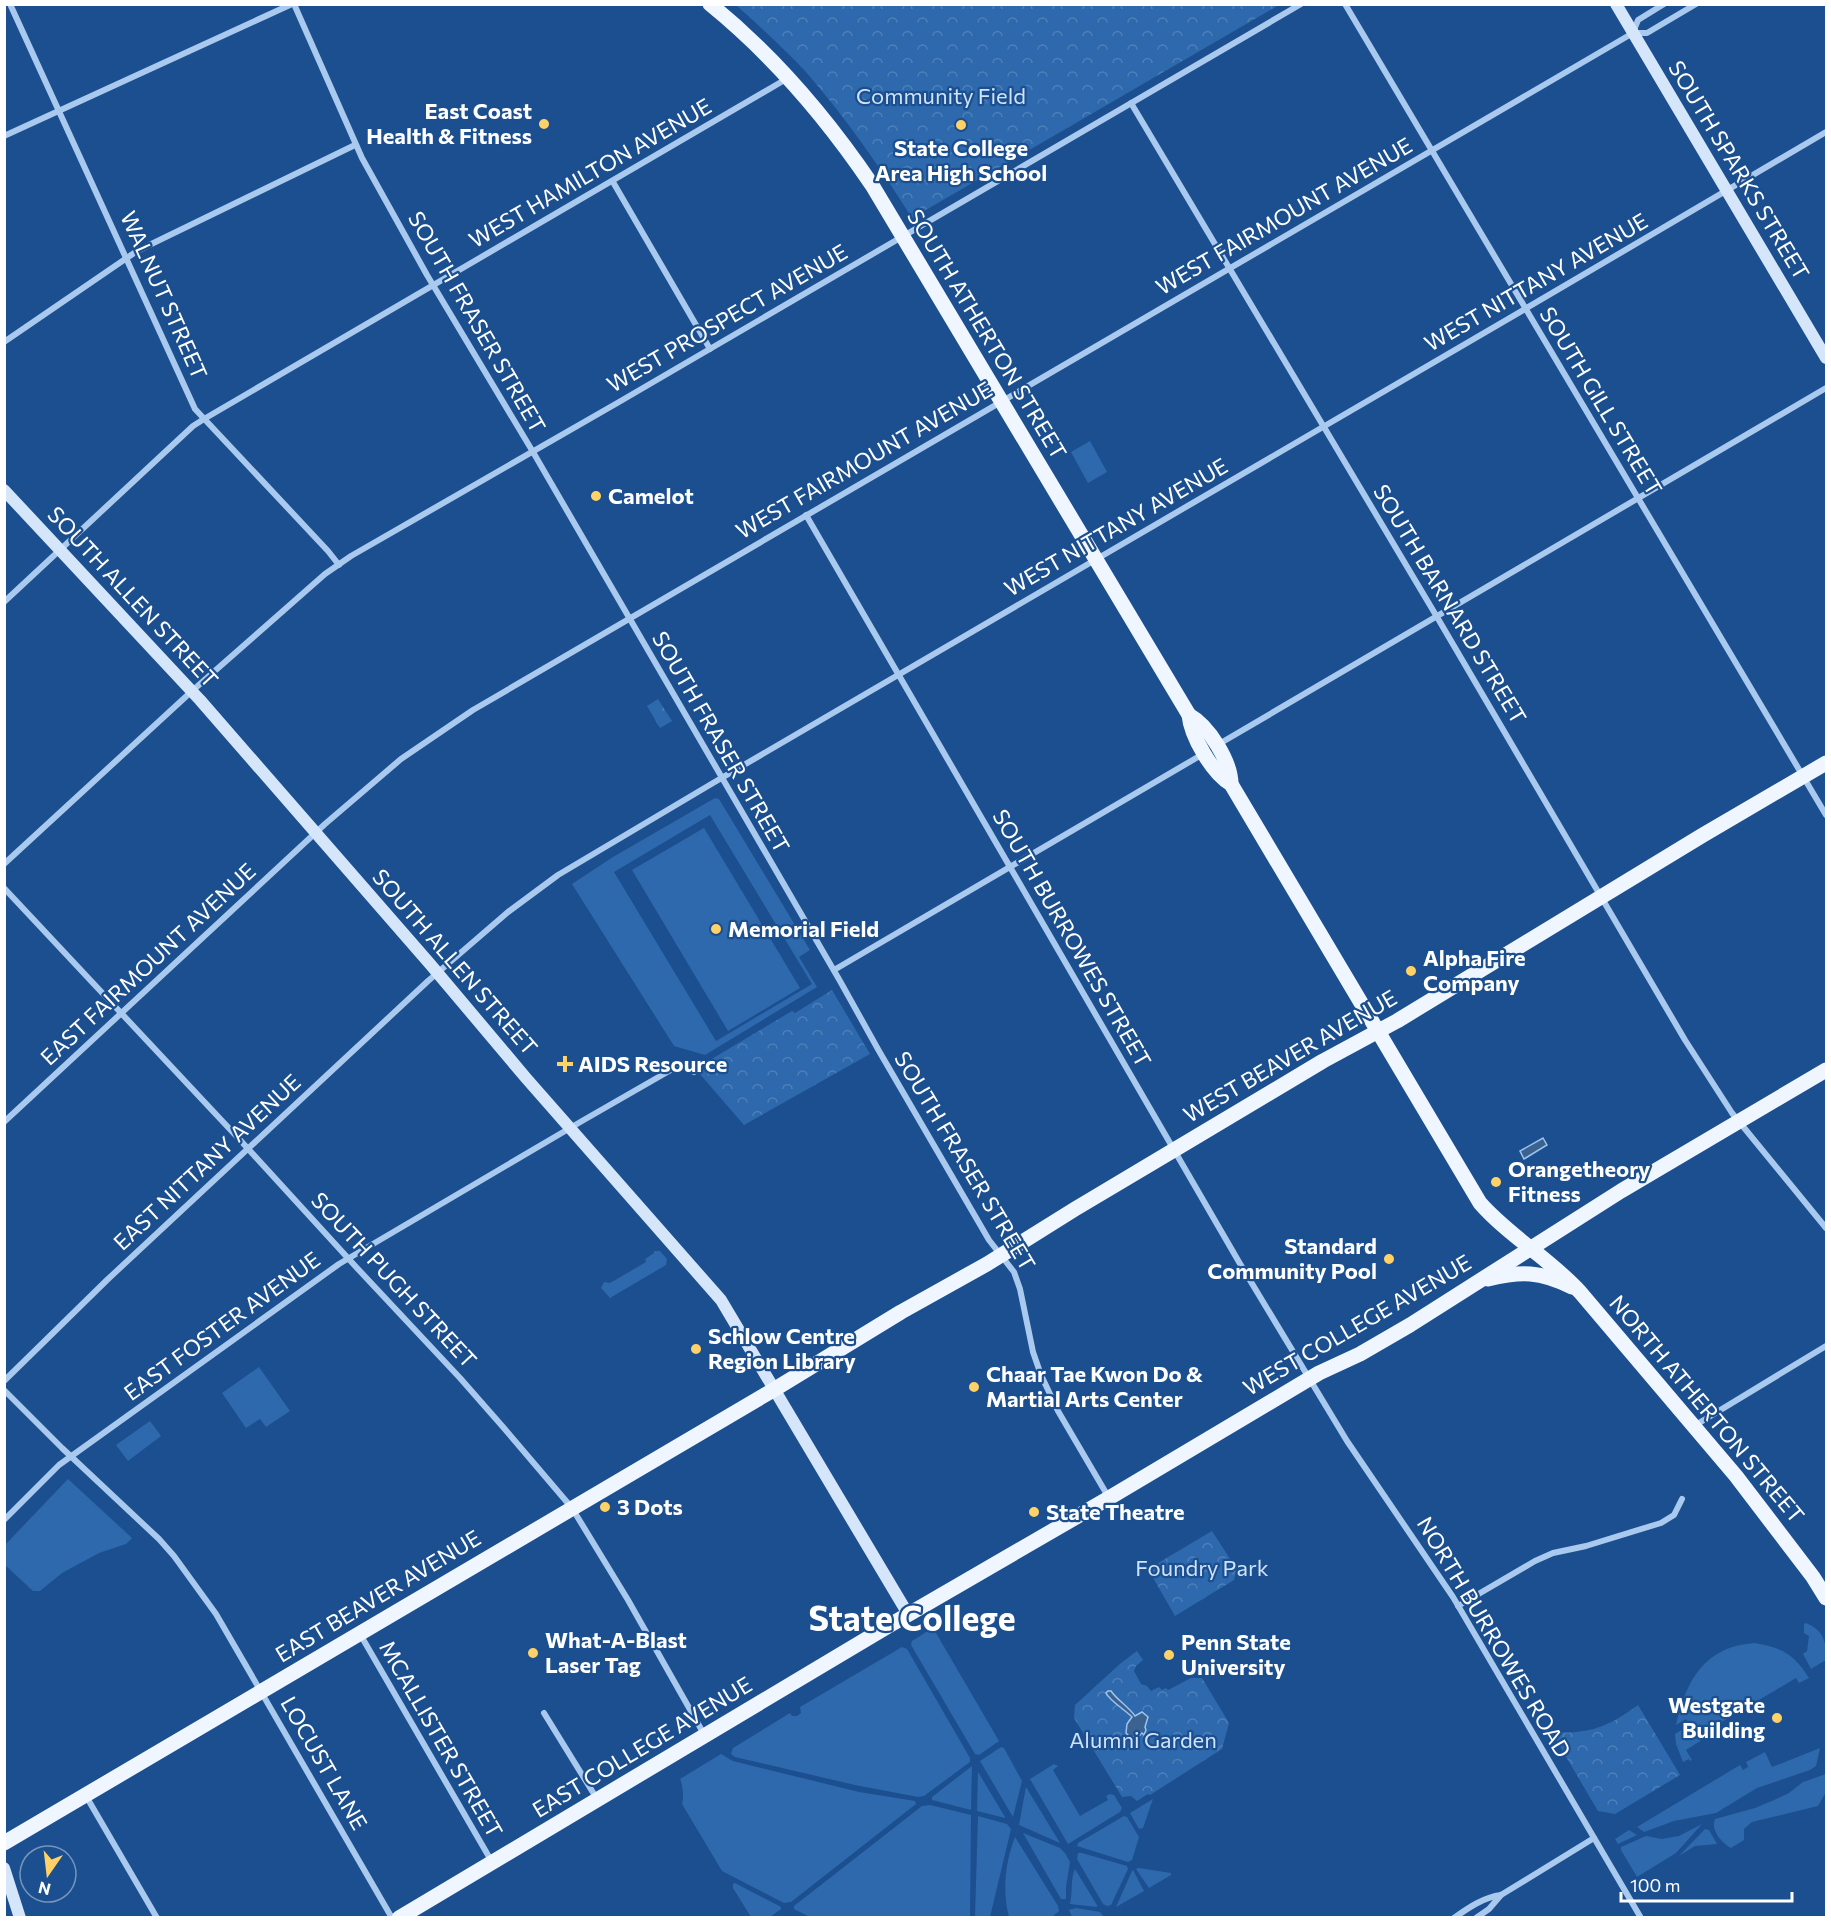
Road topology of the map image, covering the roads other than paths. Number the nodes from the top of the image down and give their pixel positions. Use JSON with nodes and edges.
{"nodes":[{"id":1,"x":10,"y":4,"type":"edge"},
{"id":2,"x":293,"y":4,"type":"edge"},
{"id":3,"x":710,"y":4,"type":"edge"},
{"id":4,"x":1301,"y":4,"type":"edge"},
{"id":5,"x":1345,"y":4,"type":"edge"},
{"id":6,"x":1616,"y":4,"type":"edge"},
{"id":7,"x":1664,"y":4,"type":"edge"},
{"id":8,"x":1696,"y":4,"type":"edge"},
{"id":9,"x":1633,"y":33,"type":"junction"},
{"id":10,"x":789,"y":78,"type":"junction"},
{"id":11,"x":1131,"y":103,"type":"junction"},
{"id":12,"x":60,"y":110,"type":"junction"},
{"id":13,"x":1827,"y":132,"type":"edge"},
{"id":14,"x":4,"y":136,"type":"edge"},
{"id":15,"x":355,"y":145,"type":"junction"},
{"id":16,"x":1431,"y":151,"type":"junction"},
{"id":17,"x":613,"y":182,"type":"junction"},
{"id":18,"x":1726,"y":190,"type":"junction"},
{"id":19,"x":903,"y":237,"type":"junction"},
{"id":20,"x":127,"y":257,"type":"junction"},
{"id":21,"x":1229,"y":268,"type":"junction"},
{"id":22,"x":433,"y":285,"type":"junction"},
{"id":23,"x":1525,"y":309,"type":"junction"},
{"id":24,"x":4,"y":342,"type":"edge"},
{"id":25,"x":710,"y":349,"type":"junction"},
{"id":26,"x":1827,"y":358,"type":"edge"},
{"id":27,"x":1827,"y":388,"type":"edge"},
{"id":28,"x":1000,"y":402,"type":"junction"},
{"id":29,"x":204,"y":418,"type":"junction"},
{"id":30,"x":1324,"y":427,"type":"junction"},
{"id":31,"x":533,"y":452,"type":"junction"},
{"id":32,"x":4,"y":490,"type":"edge"},
{"id":33,"x":1638,"y":499,"type":"junction"},
{"id":34,"x":806,"y":515,"type":"junction"},
{"id":35,"x":60,"y":550,"type":"junction"},
{"id":36,"x":1096,"y":560,"type":"junction"},
{"id":37,"x":339,"y":565,"type":"junction"},
{"id":38,"x":4,"y":602,"type":"edge"},
{"id":39,"x":1437,"y":617,"type":"junction"},
{"id":40,"x":628,"y":619,"type":"junction"},
{"id":41,"x":899,"y":675,"type":"junction"},
{"id":42,"x":192,"y":691,"type":"junction"},
{"id":43,"x":1211,"y":749,"type":"junction"},
{"id":44,"x":1827,"y":762,"type":"edge"},
{"id":45,"x":1804,"y":776,"type":"junction"},
{"id":46,"x":721,"y":778,"type":"junction"},
{"id":47,"x":1827,"y":815,"type":"edge"},
{"id":48,"x":316,"y":833,"type":"junction"},
{"id":49,"x":4,"y":864,"type":"edge"},
{"id":50,"x":1010,"y":867,"type":"junction"},
{"id":51,"x":4,"y":888,"type":"edge"},
{"id":52,"x":1602,"y":896,"type":"junction"},
{"id":53,"x":834,"y":970,"type":"junction"},
{"id":54,"x":438,"y":973,"type":"junction"},
{"id":55,"x":122,"y":1012,"type":"junction"},
{"id":56,"x":1378,"y":1032,"type":"junction"},
{"id":57,"x":1827,"y":1070,"type":"edge"},
{"id":58,"x":694,"y":1072,"type":"dead end"},
{"id":59,"x":4,"y":1122,"type":"edge"},
{"id":60,"x":1739,"y":1122,"type":"junction"},
{"id":61,"x":570,"y":1128,"type":"junction"},
{"id":62,"x":248,"y":1148,"type":"junction"},
{"id":63,"x":1174,"y":1149,"type":"junction"},
{"id":64,"x":1827,"y":1228,"type":"edge"},
{"id":65,"x":1537,"y":1252,"type":"junction"},
{"id":66,"x":1001,"y":1256,"type":"junction"},
{"id":67,"x":349,"y":1259,"type":"junction"},
{"id":68,"x":1471,"y":1285,"type":"junction"},
{"id":69,"x":1580,"y":1292,"type":"junction"},
{"id":70,"x":1827,"y":1346,"type":"edge"},
{"id":71,"x":1309,"y":1378,"type":"junction"},
{"id":72,"x":4,"y":1381,"type":"edge"},
{"id":73,"x":775,"y":1389,"type":"junction"},
{"id":74,"x":4,"y":1390,"type":"edge"},
{"id":75,"x":1694,"y":1426,"type":"junction"},
{"id":76,"x":71,"y":1457,"type":"junction"},
{"id":77,"x":1109,"y":1498,"type":"junction"},
{"id":78,"x":1682,"y":1499,"type":"dead end"},
{"id":79,"x":572,"y":1508,"type":"junction"},
{"id":80,"x":4,"y":1520,"type":"edge"},
{"id":81,"x":1827,"y":1598,"type":"edge"},
{"id":82,"x":1458,"y":1606,"type":"junction"},
{"id":83,"x":908,"y":1614,"type":"junction"},
{"id":84,"x":359,"y":1633,"type":"junction"},
{"id":85,"x":261,"y":1692,"type":"junction"},
{"id":86,"x":544,"y":1713,"type":"dead end"},
{"id":87,"x":705,"y":1736,"type":"junction"},
{"id":88,"x":86,"y":1796,"type":"junction"},
{"id":89,"x":597,"y":1800,"type":"junction"},
{"id":90,"x":1594,"y":1838,"type":"junction"},
{"id":91,"x":4,"y":1843,"type":"edge"},
{"id":92,"x":492,"y":1862,"type":"junction"},
{"id":93,"x":4,"y":1868,"type":"edge"},
{"id":94,"x":1501,"y":1895,"type":"junction"},
{"id":95,"x":20,"y":1917,"type":"edge"},
{"id":96,"x":157,"y":1917,"type":"edge"},
{"id":97,"x":392,"y":1917,"type":"edge"},
{"id":98,"x":399,"y":1917,"type":"edge"},
{"id":99,"x":1454,"y":1917,"type":"edge"},
{"id":100,"x":1476,"y":1917,"type":"edge"},
{"id":101,"x":1641,"y":1917,"type":"edge"}],
"edges":[{"from":1,"to":12,"type":"street","name":"WALNUT STREET"},
{"from":2,"to":12,"type":"street"},
{"from":2,"to":15,"type":"street","name":"SOUTH FRASER STREET"},
{"from":3,"to":10,"type":"main road","name":"SOUTH ATHERTON STREET"},
{"from":4,"to":11,"type":"street","name":"WEST PROSPECT AVENUE"},
{"from":5,"to":16,"type":"street","name":"SOUTH GILL STREET"},
{"from":6,"to":9,"type":"street","name":"SOUTH SPARKS STREET"},
{"from":7,"to":9,"type":"street","name":"WEST FAIRMOUNT AVENUE"},
{"from":8,"to":9,"type":"street","name":"WEST FAIRMOUNT AVENUE"},
{"from":9,"to":16,"type":"street","name":"WEST FAIRMOUNT AVENUE"},
{"from":9,"to":18,"type":"street","name":"SOUTH SPARKS STREET"},
{"from":10,"to":17,"type":"street","name":"WEST HAMILTON AVENUE"},
{"from":10,"to":19,"type":"main road","name":"SOUTH ATHERTON STREET"},
{"from":11,"to":19,"type":"street","name":"WEST PROSPECT AVENUE"},
{"from":11,"to":21,"type":"street","name":"SOUTH BARNARD STREET"},
{"from":12,"to":14,"type":"street"},
{"from":12,"to":20,"type":"street","name":"WALNUT STREET"},
{"from":13,"to":18,"type":"street","name":"WEST NITTANY AVENUE"},
{"from":15,"to":20,"type":"street"},
{"from":15,"to":22,"type":"street","name":"SOUTH FRASER STREET"},
{"from":16,"to":21,"type":"street","name":"WEST FAIRMOUNT AVENUE"},
{"from":16,"to":23,"type":"street","name":"SOUTH GILL STREET"},
{"from":17,"to":22,"type":"street","name":"WEST HAMILTON AVENUE"},
{"from":17,"to":25,"type":"street"},
{"from":18,"to":23,"type":"street","name":"WEST NITTANY AVENUE"},
{"from":18,"to":26,"type":"street","name":"SOUTH SPARKS STREET"},
{"from":19,"to":25,"type":"street","name":"WEST PROSPECT AVENUE"},
{"from":19,"to":28,"type":"main road","name":"SOUTH ATHERTON STREET"},
{"from":20,"to":24,"type":"street"},
{"from":20,"to":29,"type":"street","name":"WALNUT STREET"},
{"from":21,"to":28,"type":"street","name":"WEST FAIRMOUNT AVENUE"},
{"from":21,"to":30,"type":"street","name":"SOUTH BARNARD STREET"},
{"from":22,"to":29,"type":"street","name":"WEST HAMILTON AVENUE"},
{"from":22,"to":31,"type":"street","name":"SOUTH FRASER STREET"},
{"from":23,"to":30,"type":"street","name":"WEST NITTANY AVENUE"},
{"from":23,"to":33,"type":"street","name":"SOUTH GILL STREET"},
{"from":25,"to":31,"type":"street","name":"WEST PROSPECT AVENUE"},
{"from":27,"to":33,"type":"street"},
{"from":28,"to":34,"type":"street","name":"WEST FAIRMOUNT AVENUE"},
{"from":28,"to":36,"type":"main road","name":"SOUTH ATHERTON STREET"},
{"from":29,"to":35,"type":"street","name":"WEST HAMILTON AVENUE"},
{"from":29,"to":37,"type":"street","name":"WALNUT STREET"},
{"from":30,"to":36,"type":"street","name":"WEST NITTANY AVENUE"},
{"from":30,"to":39,"type":"street","name":"SOUTH BARNARD STREET"},
{"from":31,"to":37,"type":"street","name":"WEST PROSPECT AVENUE"},
{"from":31,"to":40,"type":"street","name":"SOUTH FRASER STREET"},
{"from":32,"to":35,"type":"street","name":"SOUTH ALLEN STREET"},
{"from":33,"to":39,"type":"street"},
{"from":33,"to":45,"type":"street","name":"SOUTH GILL STREET"},
{"from":34,"to":40,"type":"street","name":"WEST FAIRMOUNT AVENUE"},
{"from":34,"to":41,"type":"street","name":"SOUTH BURROWES STREET"},
{"from":35,"to":38,"type":"street","name":"WEST HAMILTON AVENUE"},
{"from":35,"to":42,"type":"street","name":"SOUTH ALLEN STREET"},
{"from":36,"to":41,"type":"street","name":"WEST NITTANY AVENUE"},
{"from":36,"to":43,"type":"main road","name":"SOUTH ATHERTON STREET"},
{"from":37,"to":42,"type":"street","name":"WEST PROSPECT AVENUE"},
{"from":39,"to":43,"type":"street"},
{"from":39,"to":52,"type":"street","name":"SOUTH BARNARD STREET"},
{"from":40,"to":46,"type":"street","name":"SOUTH FRASER STREET"},
{"from":40,"to":48,"type":"street","name":"WEST FAIRMOUNT AVENUE"},
{"from":41,"to":46,"type":"street","name":"WEST NITTANY AVENUE"},
{"from":41,"to":50,"type":"street","name":"SOUTH BURROWES STREET"},
{"from":42,"to":48,"type":"street","name":"SOUTH ALLEN STREET"},
{"from":42,"to":49,"type":"street","name":"WEST PROSPECT AVENUE"},
{"from":43,"to":50,"type":"street"},
{"from":43,"to":56,"type":"main road","name":"SOUTH ATHERTON STREET"},
{"from":44,"to":45,"type":"main road","name":"WEST BEAVER AVENUE"},
{"from":45,"to":47,"type":"street","name":"SOUTH GILL STREET"},
{"from":45,"to":52,"type":"main road","name":"WEST BEAVER AVENUE"},
{"from":46,"to":53,"type":"street","name":"SOUTH FRASER STREET"},
{"from":46,"to":54,"type":"street","name":"WEST NITTANY AVENUE"},
{"from":48,"to":54,"type":"street","name":"SOUTH ALLEN STREET"},
{"from":48,"to":55,"type":"street","name":"EAST FAIRMOUNT AVENUE"},
{"from":50,"to":53,"type":"street"},
{"from":50,"to":63,"type":"street","name":"SOUTH BURROWES STREET"},
{"from":51,"to":55,"type":"street","name":"SOUTH PUGH STREET"},
{"from":52,"to":56,"type":"main road","name":"WEST BEAVER AVENUE"},
{"from":52,"to":60,"type":"street","name":"SOUTH BARNARD STREET"},
{"from":53,"to":66,"type":"street","name":"SOUTH FRASER STREET"},
{"from":54,"to":61,"type":"street","name":"SOUTH ALLEN STREET"},
{"from":54,"to":62,"type":"street","name":"EAST NITTANY AVENUE"},
{"from":55,"to":59,"type":"street","name":"EAST FAIRMOUNT AVENUE"},
{"from":55,"to":62,"type":"street","name":"SOUTH PUGH STREET"},
{"from":56,"to":63,"type":"main road","name":"WEST BEAVER AVENUE"},
{"from":56,"to":65,"type":"main road","name":"SOUTH ATHERTON STREET"},
{"from":57,"to":60,"type":"main road","name":"WEST COLLEGE AVENUE"},
{"from":58,"to":61,"type":"street","name":"EAST FOSTER AVENUE"},
{"from":60,"to":64,"type":"street","name":"SOUTH BARNARD STREET"},
{"from":60,"to":65,"type":"main road","name":"WEST COLLEGE AVENUE"},
{"from":61,"to":67,"type":"street","name":"EAST FOSTER AVENUE"},
{"from":61,"to":73,"type":"street","name":"SOUTH ALLEN STREET"},
{"from":62,"to":67,"type":"street","name":"SOUTH PUGH STREET"},
{"from":62,"to":72,"type":"street","name":"EAST NITTANY AVENUE"},
{"from":63,"to":66,"type":"main road","name":"WEST BEAVER AVENUE"},
{"from":63,"to":71,"type":"street","name":"SOUTH BURROWES STREET"},
{"from":65,"to":68,"type":"main road","name":"WEST COLLEGE AVENUE"},
{"from":65,"to":69,"type":"main road","name":"NORTH ATHERTON STREET"},
{"from":66,"to":73,"type":"main road","name":"WEST BEAVER AVENUE"},
{"from":66,"to":77,"type":"street","name":"SOUTH FRASER STREET"},
{"from":67,"to":76,"type":"street","name":"EAST FOSTER AVENUE"},
{"from":67,"to":79,"type":"street","name":"SOUTH PUGH STREET"},
{"from":68,"to":69,"type":"main road"},
{"from":68,"to":71,"type":"main road","name":"WEST COLLEGE AVENUE"},
{"from":69,"to":75,"type":"main road","name":"NORTH ATHERTON STREET"},
{"from":70,"to":75,"type":"street"},
{"from":71,"to":77,"type":"main road","name":"WEST COLLEGE AVENUE"},
{"from":71,"to":82,"type":"street","name":"NORTH BURROWES ROAD"},
{"from":73,"to":79,"type":"main road","name":"EAST BEAVER AVENUE"},
{"from":73,"to":83,"type":"street","name":"SOUTH ALLEN STREET"},
{"from":74,"to":76,"type":"street","name":"LOCUST LANE"},
{"from":75,"to":81,"type":"main road","name":"NORTH ATHERTON STREET"},
{"from":76,"to":80,"type":"street","name":"EAST FOSTER AVENUE"},
{"from":76,"to":85,"type":"street","name":"LOCUST LANE"},
{"from":77,"to":83,"type":"main road","name":"WEST COLLEGE AVENUE"},
{"from":78,"to":82,"type":"street"},
{"from":79,"to":84,"type":"main road","name":"EAST BEAVER AVENUE"},
{"from":79,"to":87,"type":"street","name":"SOUTH PUGH STREET"},
{"from":82,"to":90,"type":"street","name":"NORTH BURROWES ROAD"},
{"from":83,"to":87,"type":"main road","name":"EAST COLLEGE AVENUE"},
{"from":84,"to":85,"type":"main road","name":"EAST BEAVER AVENUE"},
{"from":84,"to":92,"type":"street","name":"MCALLISTER STREET"},
{"from":85,"to":88,"type":"main road","name":"EAST BEAVER AVENUE"},
{"from":85,"to":97,"type":"street","name":"LOCUST LANE"},
{"from":86,"to":89,"type":"street"},
{"from":87,"to":89,"type":"main road","name":"EAST COLLEGE AVENUE"},
{"from":88,"to":91,"type":"main road","name":"EAST BEAVER AVENUE"},
{"from":88,"to":96,"type":"street"},
{"from":89,"to":92,"type":"main road","name":"EAST COLLEGE AVENUE"},
{"from":90,"to":94,"type":"street"},
{"from":90,"to":101,"type":"street","name":"NORTH BURROWES ROAD"},
{"from":92,"to":98,"type":"main road","name":"EAST COLLEGE AVENUE"},
{"from":93,"to":95,"type":"street"},
{"from":94,"to":99,"type":"street"},
{"from":94,"to":100,"type":"street"}]}
